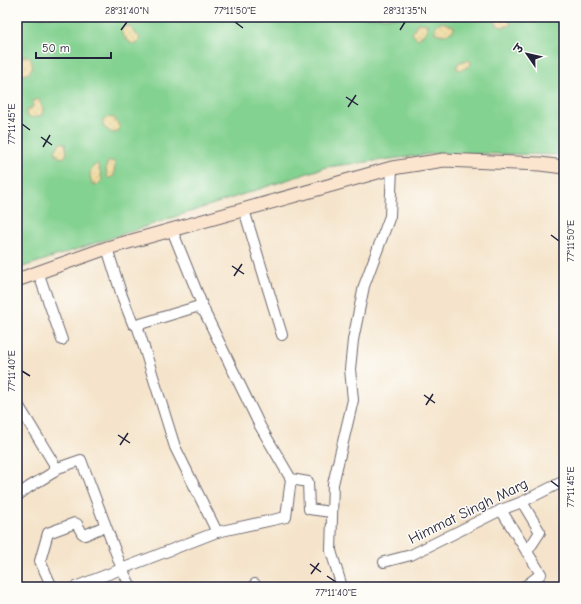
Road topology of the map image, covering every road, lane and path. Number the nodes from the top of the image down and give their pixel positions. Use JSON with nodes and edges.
{"nodes":[{"id":1,"x":392,"y":168,"type":"junction"},
{"id":2,"x":564,"y":168,"type":"edge"},
{"id":3,"x":244,"y":210,"type":"junction"},
{"id":4,"x":172,"y":230,"type":"junction"},
{"id":5,"x":107,"y":248,"type":"junction"},
{"id":6,"x":38,"y":272,"type":"junction"},
{"id":7,"x":17,"y":280,"type":"edge"},
{"id":8,"x":205,"y":312,"type":"junction"},
{"id":9,"x":137,"y":325,"type":"junction"},
{"id":10,"x":282,"y":335,"type":"dead end"},
{"id":11,"x":62,"y":340,"type":"dead end"},
{"id":12,"x":17,"y":404,"type":"edge"},
{"id":13,"x":55,"y":469,"type":"junction"},
{"id":14,"x":291,"y":479,"type":"junction"},
{"id":15,"x":564,"y":481,"type":"edge"},
{"id":16,"x":17,"y":496,"type":"edge"},
{"id":17,"x":522,"y":502,"type":"junction"},
{"id":18,"x":500,"y":510,"type":"junction"},
{"id":19,"x":331,"y":512,"type":"junction"},
{"id":20,"x":105,"y":526,"type":"junction"},
{"id":21,"x":217,"y":532,"type":"junction"},
{"id":22,"x":527,"y":552,"type":"junction"},
{"id":23,"x":384,"y":562,"type":"dead end"},
{"id":24,"x":122,"y":569,"type":"junction"},
{"id":25,"x":340,"y":586,"type":"edge"},
{"id":26,"x":52,"y":587,"type":"edge"},
{"id":27,"x":75,"y":587,"type":"edge"},
{"id":28,"x":131,"y":587,"type":"edge"},
{"id":29,"x":524,"y":587,"type":"edge"}],
"edges":[{"from":1,"to":2,"type":"street"},
{"from":1,"to":3,"type":"street"},
{"from":1,"to":19,"type":"street"},
{"from":3,"to":4,"type":"street"},
{"from":3,"to":10,"type":"street"},
{"from":4,"to":5,"type":"street"},
{"from":4,"to":8,"type":"street"},
{"from":5,"to":6,"type":"street"},
{"from":5,"to":9,"type":"street"},
{"from":6,"to":7,"type":"street"},
{"from":6,"to":11,"type":"street"},
{"from":8,"to":9,"type":"street"},
{"from":8,"to":14,"type":"street"},
{"from":9,"to":21,"type":"street"},
{"from":12,"to":13,"type":"street"},
{"from":13,"to":16,"type":"street"},
{"from":13,"to":20,"type":"street"},
{"from":14,"to":19,"type":"street"},
{"from":14,"to":21,"type":"street"},
{"from":15,"to":17,"type":"street","name":"Himmat Singh Marg"},
{"from":17,"to":18,"type":"street","name":"Himmat Singh Marg"},
{"from":17,"to":22,"type":"street"},
{"from":18,"to":22,"type":"street"},
{"from":18,"to":23,"type":"street","name":"Himmat Singh Marg"},
{"from":19,"to":25,"type":"street"},
{"from":20,"to":24,"type":"street"},
{"from":20,"to":26,"type":"street"},
{"from":21,"to":24,"type":"street"},
{"from":22,"to":29,"type":"street"},
{"from":24,"to":27,"type":"street"},
{"from":24,"to":28,"type":"street"}]}
